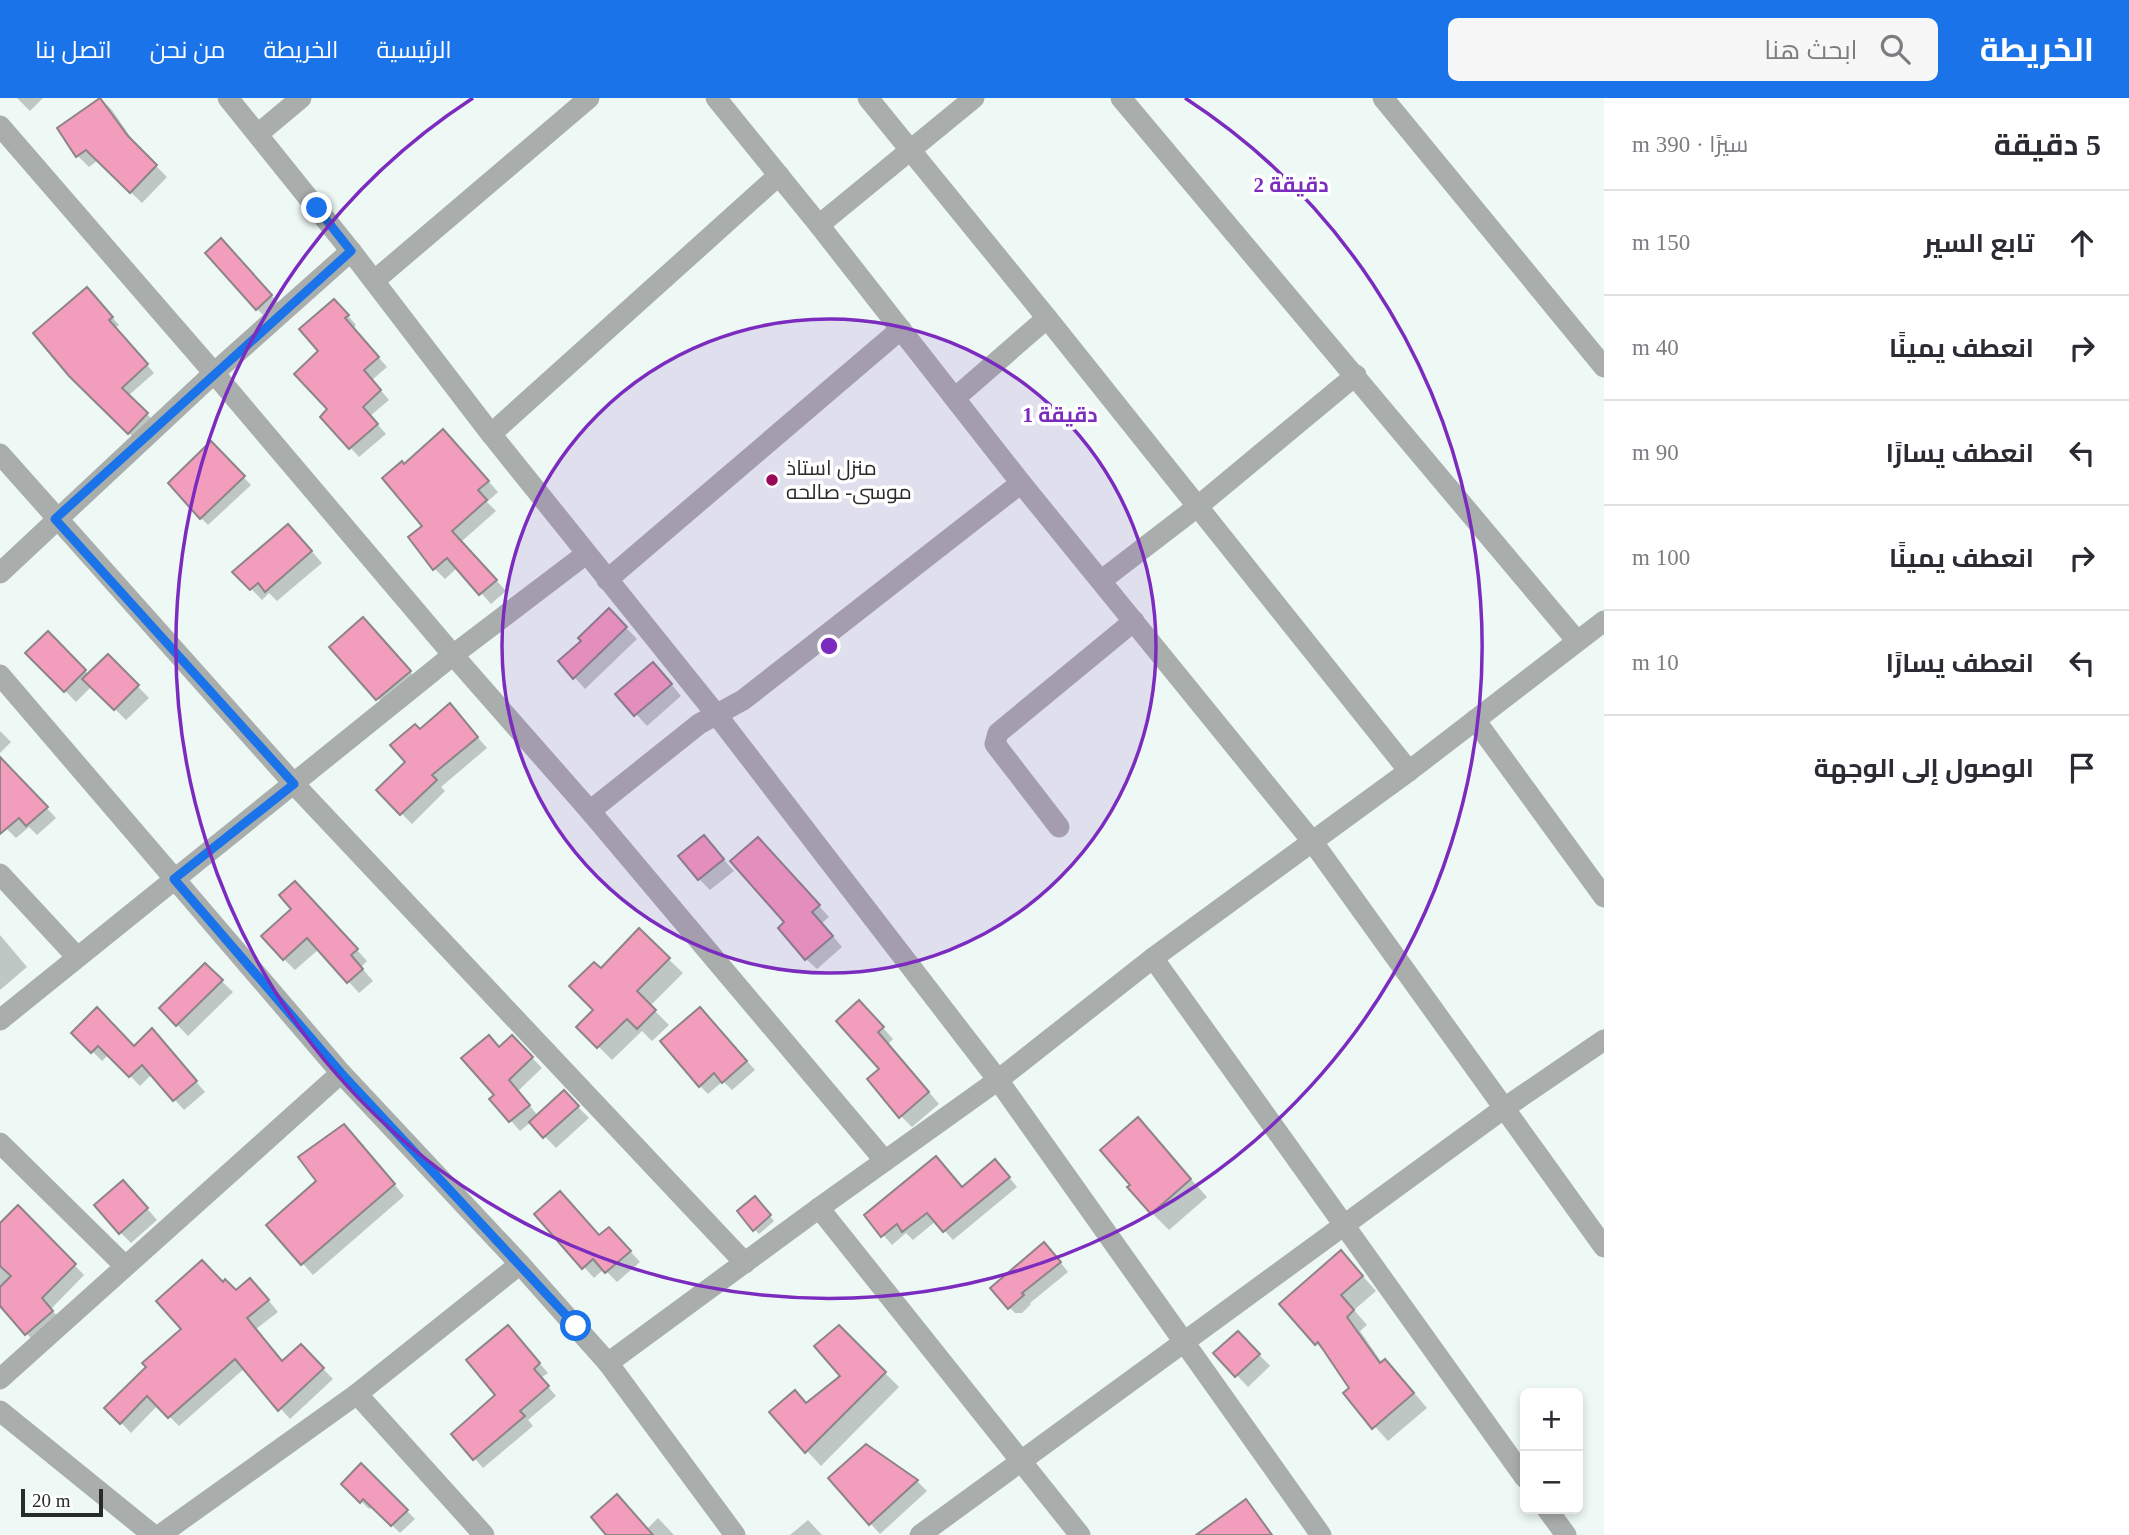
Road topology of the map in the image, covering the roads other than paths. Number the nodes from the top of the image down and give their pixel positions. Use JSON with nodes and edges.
{"nodes":[{"id":1,"x":228,"y":98,"type":"edge"},
{"id":2,"x":301,"y":98,"type":"edge"},
{"id":3,"x":589,"y":98,"type":"edge"},
{"id":4,"x":716,"y":98,"type":"edge"},
{"id":5,"x":868,"y":98,"type":"edge"},
{"id":6,"x":974,"y":98,"type":"edge"},
{"id":7,"x":1121,"y":98,"type":"edge"},
{"id":8,"x":1383,"y":98,"type":"edge"},
{"id":9,"x":0,"y":125,"type":"edge"},
{"id":10,"x":258,"y":134,"type":"junction"},
{"id":11,"x":911,"y":150,"type":"junction"},
{"id":12,"x":779,"y":175,"type":"junction"},
{"id":13,"x":819,"y":225,"type":"junction"},
{"id":14,"x":351,"y":251,"type":"junction"},
{"id":15,"x":374,"y":281,"type":"junction"},
{"id":16,"x":1047,"y":318,"type":"junction"},
{"id":17,"x":901,"y":329,"type":"junction"},
{"id":18,"x":1604,"y":367,"type":"edge"},
{"id":19,"x":214,"y":373,"type":"junction"},
{"id":20,"x":1356,"y":375,"type":"junction"},
{"id":21,"x":955,"y":398,"type":"junction"},
{"id":22,"x":491,"y":434,"type":"junction"},
{"id":23,"x":0,"y":454,"type":"edge"},
{"id":24,"x":1021,"y":483,"type":"junction"},
{"id":25,"x":1197,"y":507,"type":"junction"},
{"id":26,"x":55,"y":519,"type":"junction"},
{"id":27,"x":586,"y":554,"type":"junction"},
{"id":28,"x":0,"y":573,"type":"edge"},
{"id":29,"x":607,"y":580,"type":"junction"},
{"id":30,"x":1102,"y":580,"type":"junction"},
{"id":31,"x":1134,"y":621,"type":"junction"},
{"id":32,"x":1604,"y":621,"type":"edge"},
{"id":33,"x":1577,"y":641,"type":"junction"},
{"id":34,"x":453,"y":655,"type":"junction"},
{"id":35,"x":0,"y":675,"type":"edge"},
{"id":36,"x":716,"y":714,"type":"junction"},
{"id":37,"x":1475,"y":720,"type":"junction"},
{"id":38,"x":1409,"y":771,"type":"junction"},
{"id":39,"x":294,"y":784,"type":"junction"},
{"id":40,"x":590,"y":811,"type":"junction"},
{"id":41,"x":1059,"y":827,"type":"dead end"},
{"id":42,"x":1312,"y":841,"type":"junction"},
{"id":43,"x":0,"y":874,"type":"edge"},
{"id":44,"x":174,"y":879,"type":"junction"},
{"id":45,"x":1604,"y":897,"type":"edge"},
{"id":46,"x":77,"y":957,"type":"junction"},
{"id":47,"x":1153,"y":958,"type":"junction"},
{"id":48,"x":0,"y":1020,"type":"edge"},
{"id":49,"x":1604,"y":1040,"type":"edge"},
{"id":50,"x":341,"y":1073,"type":"junction"},
{"id":51,"x":998,"y":1080,"type":"junction"},
{"id":52,"x":1503,"y":1109,"type":"junction"},
{"id":53,"x":0,"y":1143,"type":"edge"},
{"id":54,"x":885,"y":1161,"type":"junction"},
{"id":55,"x":819,"y":1208,"type":"junction"},
{"id":56,"x":1344,"y":1224,"type":"junction"},
{"id":57,"x":1604,"y":1247,"type":"edge"},
{"id":58,"x":745,"y":1263,"type":"junction"},
{"id":59,"x":520,"y":1264,"type":"junction"},
{"id":60,"x":125,"y":1266,"type":"junction"},
{"id":61,"x":1184,"y":1340,"type":"junction"},
{"id":62,"x":608,"y":1363,"type":"junction"},
{"id":63,"x":0,"y":1380,"type":"edge"},
{"id":64,"x":357,"y":1394,"type":"junction"},
{"id":65,"x":0,"y":1410,"type":"edge"},
{"id":66,"x":1021,"y":1461,"type":"junction"},
{"id":67,"x":1520,"y":1471,"type":"edge"},
{"id":68,"x":1551,"y":1514,"type":"edge"},
{"id":69,"x":481,"y":1534,"type":"edge"},
{"id":70,"x":153,"y":1535,"type":"edge"},
{"id":71,"x":160,"y":1535,"type":"edge"},
{"id":72,"x":736,"y":1535,"type":"edge"},
{"id":73,"x":920,"y":1535,"type":"edge"},
{"id":74,"x":1080,"y":1535,"type":"edge"},
{"id":75,"x":1321,"y":1535,"type":"edge"},
{"id":76,"x":1566,"y":1535,"type":"edge"}],
"edges":[{"from":1,"to":10,"type":"street"},
{"from":2,"to":10,"type":"street"},
{"from":3,"to":15,"type":"street"},
{"from":4,"to":12,"type":"street"},
{"from":5,"to":11,"type":"street"},
{"from":6,"to":11,"type":"street"},
{"from":7,"to":20,"type":"street"},
{"from":8,"to":18,"type":"street"},
{"from":9,"to":19,"type":"street"},
{"from":10,"to":14,"type":"street"},
{"from":11,"to":13,"type":"street"},
{"from":11,"to":16,"type":"street"},
{"from":12,"to":13,"type":"street"},
{"from":12,"to":22,"type":"street"},
{"from":13,"to":17,"type":"street"},
{"from":14,"to":15,"type":"street"},
{"from":14,"to":19,"type":"street"},
{"from":15,"to":22,"type":"street"},
{"from":16,"to":21,"type":"street"},
{"from":16,"to":25,"type":"street"},
{"from":17,"to":21,"type":"street"},
{"from":17,"to":29,"type":"street"},
{"from":19,"to":26,"type":"street"},
{"from":19,"to":34,"type":"street"},
{"from":20,"to":25,"type":"street"},
{"from":20,"to":33,"type":"street"},
{"from":21,"to":24,"type":"street"},
{"from":22,"to":27,"type":"street"},
{"from":23,"to":26,"type":"street"},
{"from":24,"to":30,"type":"street"},
{"from":24,"to":36,"type":"street"},
{"from":25,"to":30,"type":"street"},
{"from":25,"to":38,"type":"street"},
{"from":26,"to":28,"type":"street"},
{"from":26,"to":39,"type":"street"},
{"from":27,"to":29,"type":"street"},
{"from":27,"to":34,"type":"street"},
{"from":29,"to":36,"type":"street"},
{"from":30,"to":31,"type":"street"},
{"from":31,"to":41,"type":"street"},
{"from":31,"to":42,"type":"street"},
{"from":32,"to":33,"type":"street"},
{"from":33,"to":37,"type":"street"},
{"from":34,"to":39,"type":"street"},
{"from":34,"to":40,"type":"street"},
{"from":35,"to":44,"type":"street"},
{"from":36,"to":40,"type":"street"},
{"from":36,"to":51,"type":"street"},
{"from":37,"to":38,"type":"street"},
{"from":37,"to":45,"type":"street"},
{"from":38,"to":42,"type":"street"},
{"from":39,"to":44,"type":"street"},
{"from":39,"to":58,"type":"street"},
{"from":40,"to":54,"type":"street"},
{"from":42,"to":47,"type":"street"},
{"from":42,"to":52,"type":"street"},
{"from":43,"to":46,"type":"street"},
{"from":44,"to":46,"type":"street"},
{"from":44,"to":50,"type":"street"},
{"from":46,"to":48,"type":"street"},
{"from":47,"to":51,"type":"street"},
{"from":47,"to":56,"type":"street"},
{"from":49,"to":52,"type":"street"},
{"from":50,"to":59,"type":"street"},
{"from":50,"to":60,"type":"street"},
{"from":51,"to":54,"type":"street"},
{"from":51,"to":61,"type":"street"},
{"from":52,"to":56,"type":"street"},
{"from":52,"to":57,"type":"street"},
{"from":53,"to":60,"type":"street"},
{"from":54,"to":55,"type":"street"},
{"from":55,"to":58,"type":"street"},
{"from":55,"to":66,"type":"street"},
{"from":56,"to":61,"type":"street"},
{"from":56,"to":67,"type":"street"},
{"from":58,"to":62,"type":"street"},
{"from":59,"to":62,"type":"street"},
{"from":59,"to":64,"type":"street"},
{"from":60,"to":63,"type":"street"},
{"from":61,"to":66,"type":"street"},
{"from":61,"to":75,"type":"street"},
{"from":62,"to":72,"type":"street"},
{"from":64,"to":69,"type":"street"},
{"from":64,"to":71,"type":"street"},
{"from":65,"to":70,"type":"street"},
{"from":66,"to":73,"type":"street"},
{"from":66,"to":74,"type":"street"},
{"from":68,"to":76,"type":"street"}]}
